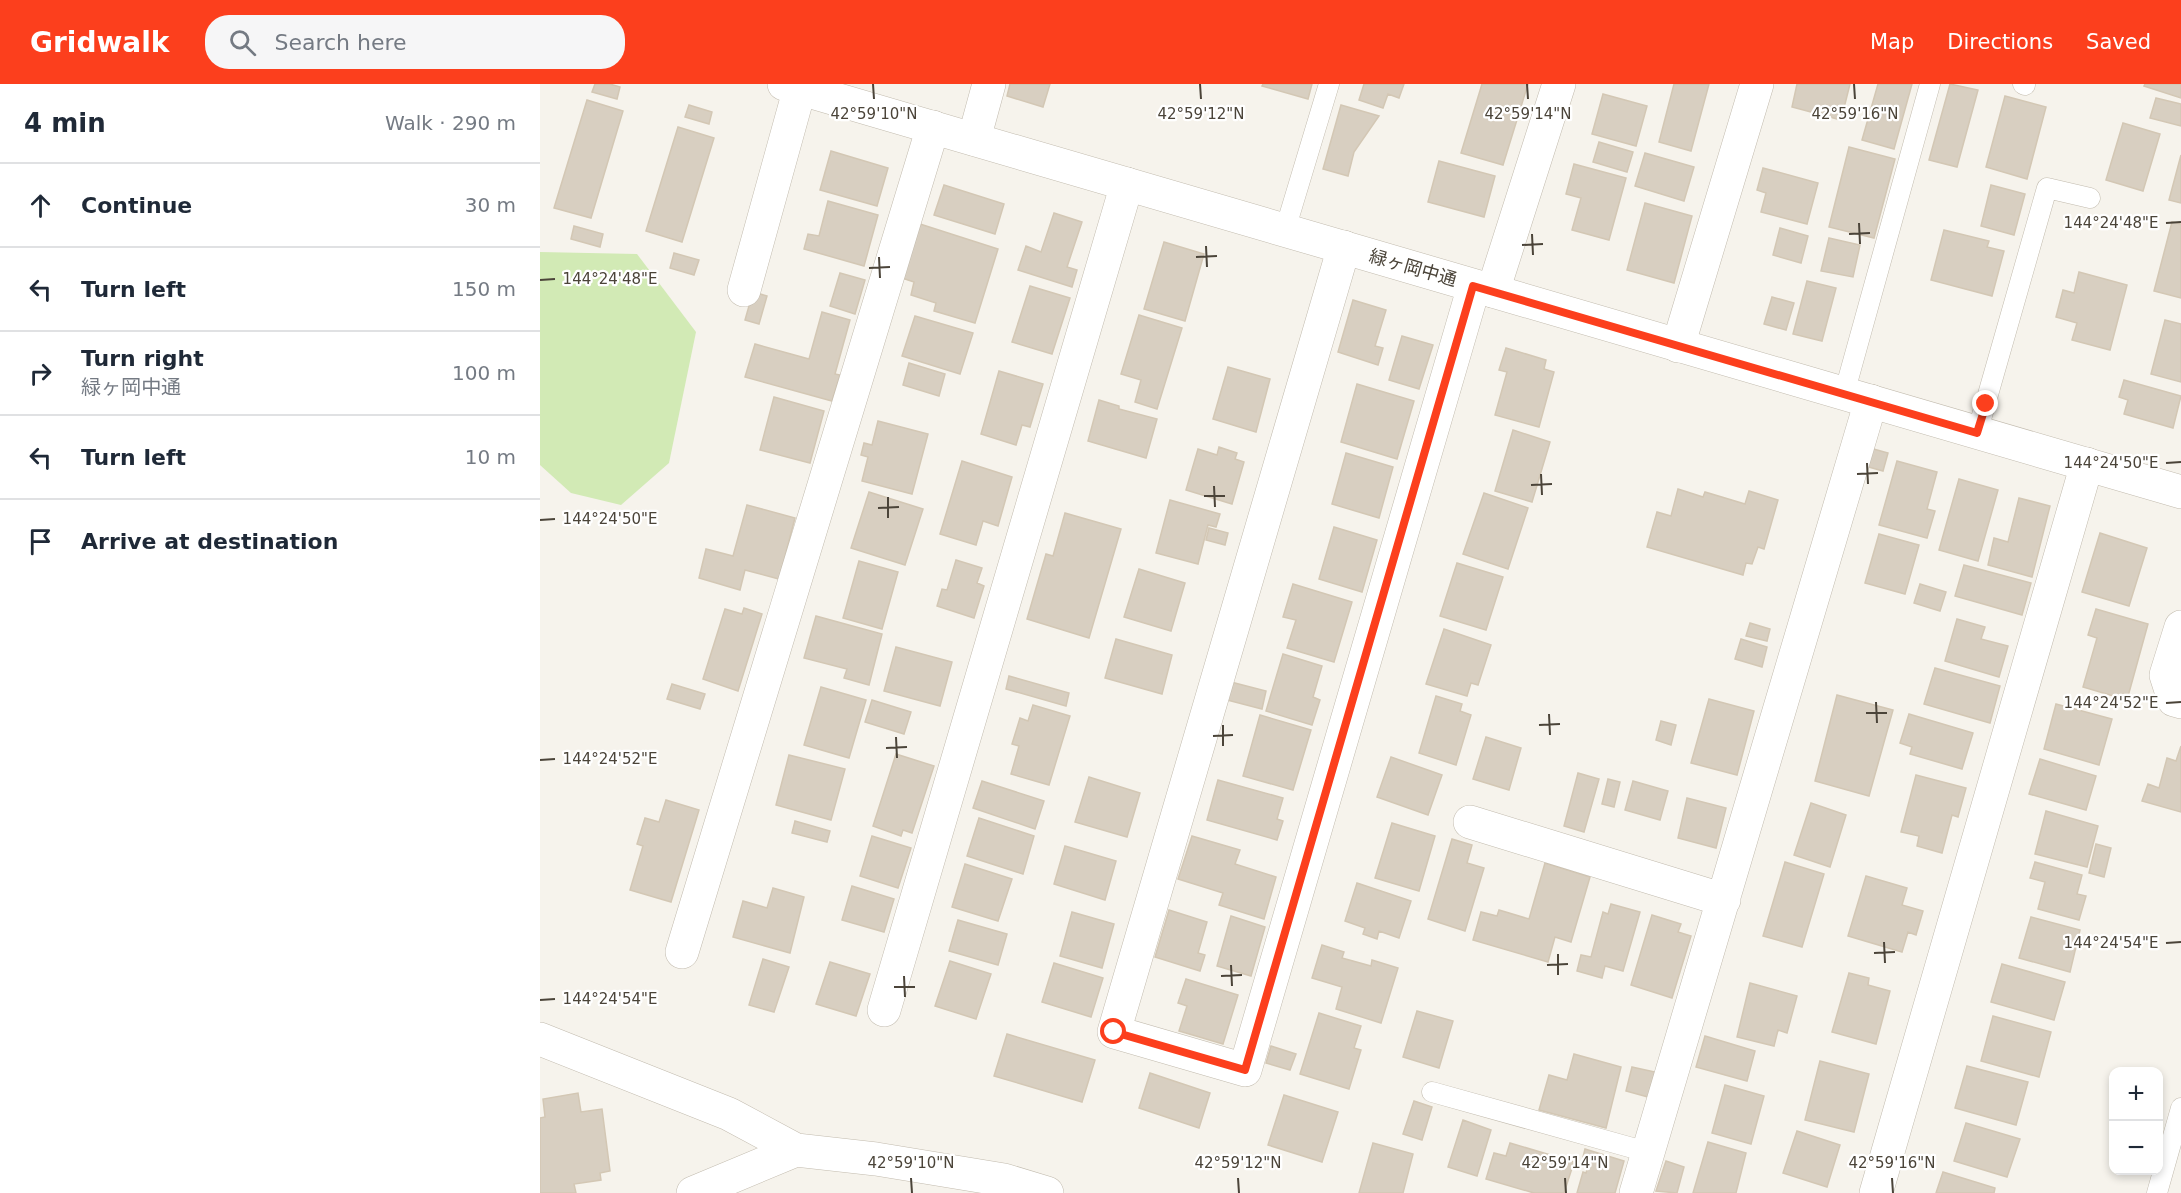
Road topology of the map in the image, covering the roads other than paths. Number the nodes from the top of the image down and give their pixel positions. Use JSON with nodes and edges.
{"nodes":[{"id":1,"x":989,"y":84,"type":"edge"},
{"id":2,"x":1329,"y":84,"type":"edge"},
{"id":3,"x":1559,"y":84,"type":"edge"},
{"id":4,"x":1757,"y":84,"type":"edge"},
{"id":5,"x":1930,"y":84,"type":"edge"},
{"id":6,"x":795,"y":85,"type":"edge"},
{"id":7,"x":933,"y":127,"type":"junction"},
{"id":8,"x":974,"y":139,"type":"junction"},
{"id":9,"x":1127,"y":184,"type":"junction"},
{"id":10,"x":2090,"y":198,"type":"dead end"},
{"id":11,"x":1285,"y":230,"type":"junction"},
{"id":12,"x":1344,"y":247,"type":"junction"},
{"id":13,"x":1483,"y":289,"type":"junction"},
{"id":14,"x":744,"y":290,"type":"dead end"},
{"id":15,"x":1678,"y":345,"type":"junction"},
{"id":16,"x":1857,"y":398,"type":"junction"},
{"id":17,"x":1977,"y":433,"type":"junction"},
{"id":18,"x":2087,"y":464,"type":"junction"},
{"id":19,"x":2181,"y":492,"type":"edge"},
{"id":20,"x":2181,"y":627,"type":"edge"},
{"id":21,"x":2181,"y":702,"type":"edge"},
{"id":22,"x":1470,"y":822,"type":"dead end"},
{"id":23,"x":1724,"y":900,"type":"junction"},
{"id":24,"x":682,"y":952,"type":"dead end"},
{"id":25,"x":884,"y":1010,"type":"dead end"},
{"id":26,"x":540,"y":1038,"type":"edge"},
{"id":27,"x":1432,"y":1092,"type":"dead end"},
{"id":28,"x":2181,"y":1108,"type":"edge"},
{"id":29,"x":796,"y":1150,"type":"junction"},
{"id":30,"x":1647,"y":1152,"type":"junction"},
{"id":31,"x":693,"y":1193,"type":"edge"},
{"id":32,"x":1047,"y":1193,"type":"edge"},
{"id":33,"x":1636,"y":1193,"type":"edge"},
{"id":34,"x":1876,"y":1193,"type":"edge"},
{"id":35,"x":2157,"y":1193,"type":"edge"}],
"edges":[{"from":1,"to":8,"type":"street"},
{"from":2,"to":11,"type":"lane"},
{"from":3,"to":13,"type":"street"},
{"from":4,"to":15,"type":"street"},
{"from":5,"to":16,"type":"lane"},
{"from":6,"to":7,"type":"street","name":"緑ヶ岡中通"},
{"from":6,"to":14,"type":"street"},
{"from":7,"to":8,"type":"street","name":"緑ヶ岡中通"},
{"from":7,"to":24,"type":"street"},
{"from":8,"to":9,"type":"street","name":"緑ヶ岡中通"},
{"from":9,"to":11,"type":"street","name":"緑ヶ岡中通"},
{"from":9,"to":25,"type":"street"},
{"from":10,"to":17,"type":"lane"},
{"from":11,"to":12,"type":"street","name":"緑ヶ岡中通"},
{"from":12,"to":13,"type":"street","name":"緑ヶ岡中通"},
{"from":12,"to":13,"type":"street"},
{"from":13,"to":15,"type":"street","name":"緑ヶ岡中通"},
{"from":15,"to":16,"type":"street","name":"緑ヶ岡中通"},
{"from":16,"to":17,"type":"street","name":"緑ヶ岡中通"},
{"from":16,"to":23,"type":"street"},
{"from":17,"to":18,"type":"street","name":"緑ヶ岡中通"},
{"from":18,"to":19,"type":"street","name":"緑ヶ岡中通"},
{"from":18,"to":34,"type":"street"},
{"from":20,"to":21,"type":"street"},
{"from":22,"to":23,"type":"street"},
{"from":23,"to":30,"type":"street"},
{"from":26,"to":29,"type":"street"},
{"from":27,"to":30,"type":"lane"},
{"from":28,"to":35,"type":"lane"},
{"from":29,"to":31,"type":"street"},
{"from":29,"to":32,"type":"street"},
{"from":30,"to":33,"type":"street"}]}
